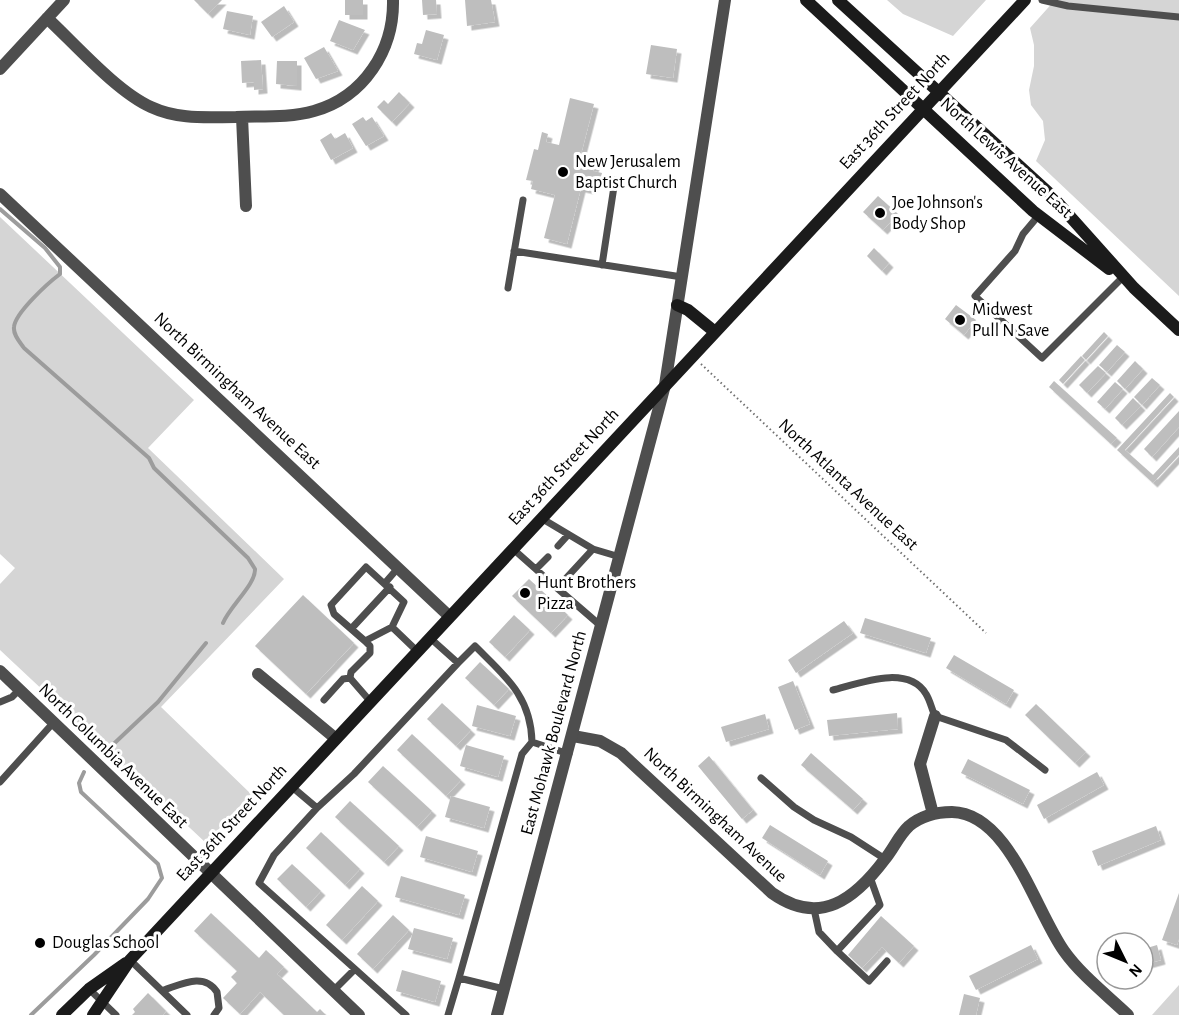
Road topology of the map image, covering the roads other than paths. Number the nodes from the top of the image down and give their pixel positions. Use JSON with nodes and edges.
{"nodes":[{"id":1,"x":64,"y":0,"type":"edge"},
{"id":2,"x":393,"y":0,"type":"edge"},
{"id":3,"x":725,"y":0,"type":"edge"},
{"id":4,"x":806,"y":0,"type":"edge"},
{"id":5,"x":838,"y":0,"type":"edge"},
{"id":6,"x":1024,"y":0,"type":"edge"},
{"id":7,"x":1042,"y":0,"type":"edge"},
{"id":8,"x":1179,"y":17,"type":"edge"},
{"id":9,"x":46,"y":18,"type":"junction"},
{"id":10,"x":0,"y":69,"type":"edge"},
{"id":11,"x":939,"y":92,"type":"junction"},
{"id":12,"x":924,"y":109,"type":"junction"},
{"id":13,"x":242,"y":117,"type":"junction"},
{"id":14,"x":615,"y":180,"type":"dead end"},
{"id":15,"x":0,"y":194,"type":"edge"},
{"id":16,"x":523,"y":200,"type":"dead end"},
{"id":17,"x":246,"y":206,"type":"dead end"},
{"id":18,"x":1039,"y":215,"type":"junction"},
{"id":19,"x":514,"y":251,"type":"junction"},
{"id":20,"x":602,"y":265,"type":"junction"},
{"id":21,"x":682,"y":278,"type":"junction"},
{"id":22,"x":1122,"y":278,"type":"junction"},
{"id":23,"x":508,"y":288,"type":"dead end"},
{"id":24,"x":1134,"y":288,"type":"junction"},
{"id":25,"x":677,"y":305,"type":"junction"},
{"id":26,"x":1179,"y":330,"type":"edge"},
{"id":27,"x":715,"y":332,"type":"junction"},
{"id":28,"x":665,"y":386,"type":"junction"},
{"id":29,"x":540,"y":518,"type":"junction"},
{"id":30,"x":568,"y":535,"type":"junction"},
{"id":31,"x":558,"y":546,"type":"dead end"},
{"id":32,"x":512,"y":548,"type":"junction"},
{"id":33,"x":593,"y":549,"type":"junction"},
{"id":34,"x":548,"y":557,"type":"dead end"},
{"id":35,"x":620,"y":557,"type":"junction"},
{"id":36,"x":398,"y":568,"type":"junction"},
{"id":37,"x":536,"y":569,"type":"junction"},
{"id":38,"x":387,"y":585,"type":"junction"},
{"id":39,"x":557,"y":588,"type":"junction"},
{"id":40,"x":449,"y":616,"type":"junction"},
{"id":41,"x":392,"y":627,"type":"junction"},
{"id":42,"x":601,"y":627,"type":"junction"},
{"id":43,"x":351,"y":629,"type":"junction"},
{"id":44,"x":429,"y":637,"type":"junction"},
{"id":45,"x":365,"y":641,"type":"junction"},
{"id":46,"x":417,"y":651,"type":"junction"},
{"id":47,"x":458,"y":663,"type":"junction"},
{"id":48,"x":0,"y":671,"type":"edge"},
{"id":49,"x":258,"y":674,"type":"dead end"},
{"id":50,"x":350,"y":678,"type":"junction"},
{"id":51,"x":19,"y":690,"type":"junction"},
{"id":52,"x":833,"y":690,"type":"dead end"},
{"id":53,"x":324,"y":700,"type":"dead end"},
{"id":54,"x":370,"y":701,"type":"junction"},
{"id":55,"x":0,"y":702,"type":"edge"},
{"id":56,"x":935,"y":717,"type":"junction"},
{"id":57,"x":54,"y":722,"type":"junction"},
{"id":58,"x":573,"y":736,"type":"junction"},
{"id":59,"x":335,"y":738,"type":"junction"},
{"id":60,"x":532,"y":742,"type":"junction"},
{"id":61,"x":569,"y":754,"type":"junction"},
{"id":62,"x":1045,"y":770,"type":"dead end"},
{"id":63,"x":761,"y":778,"type":"dead end"},
{"id":64,"x":0,"y":782,"type":"edge"},
{"id":65,"x":291,"y":786,"type":"junction"},
{"id":66,"x":317,"y":808,"type":"junction"},
{"id":67,"x":933,"y":814,"type":"junction"},
{"id":68,"x":885,"y":859,"type":"junction"},
{"id":69,"x":209,"y":874,"type":"junction"},
{"id":70,"x":870,"y":877,"type":"junction"},
{"id":71,"x":814,"y":909,"type":"junction"},
{"id":72,"x":837,"y":951,"type":"junction"},
{"id":73,"x":130,"y":960,"type":"junction"},
{"id":74,"x":887,"y":962,"type":"dead end"},
{"id":75,"x":355,"y":969,"type":"junction"},
{"id":76,"x":459,"y":978,"type":"junction"},
{"id":77,"x":89,"y":989,"type":"junction"},
{"id":78,"x":164,"y":990,"type":"junction"},
{"id":79,"x":504,"y":990,"type":"junction"},
{"id":80,"x":333,"y":991,"type":"junction"},
{"id":81,"x":103,"y":1002,"type":"junction"},
{"id":82,"x":62,"y":1015,"type":"edge"},
{"id":83,"x":93,"y":1015,"type":"edge"},
{"id":84,"x":117,"y":1015,"type":"edge"},
{"id":85,"x":187,"y":1015,"type":"edge"},
{"id":86,"x":214,"y":1015,"type":"edge"},
{"id":87,"x":359,"y":1015,"type":"edge"},
{"id":88,"x":405,"y":1015,"type":"edge"},
{"id":89,"x":448,"y":1015,"type":"edge"},
{"id":90,"x":497,"y":1015,"type":"edge"},
{"id":91,"x":1128,"y":1015,"type":"edge"}],
"edges":[{"from":1,"to":9,"type":"street"},
{"from":2,"to":13,"type":"street"},
{"from":3,"to":21,"type":"street","name":"East Mohawk Boulevard North"},
{"from":4,"to":12,"type":"main road","name":"North Lewis Avenue East"},
{"from":5,"to":11,"type":"main road","name":"North Lewis Avenue East"},
{"from":6,"to":11,"type":"main road","name":"East 36th Street North"},
{"from":7,"to":8,"type":"lane"},
{"from":9,"to":10,"type":"street"},
{"from":9,"to":13,"type":"street"},
{"from":11,"to":12,"type":"main road","name":"East 36th Street North"},
{"from":11,"to":24,"type":"main road","name":"North Lewis Avenue East"},
{"from":12,"to":18,"type":"main road","name":"North Lewis Avenue East"},
{"from":12,"to":27,"type":"main road","name":"East 36th Street North"},
{"from":13,"to":17,"type":"street"},
{"from":14,"to":20,"type":"lane"},
{"from":15,"to":36,"type":"street","name":"North Birmingham Avenue East"},
{"from":16,"to":19,"type":"lane"},
{"from":18,"to":22,"type":"main road","name":"North Lewis Avenue East"},
{"from":18,"to":22,"type":"lane"},
{"from":19,"to":20,"type":"lane"},
{"from":19,"to":23,"type":"lane"},
{"from":20,"to":21,"type":"lane"},
{"from":21,"to":25,"type":"street","name":"East Mohawk Boulevard North"},
{"from":22,"to":24,"type":"main road","name":"North Lewis Avenue East"},
{"from":24,"to":26,"type":"main road","name":"North Lewis Avenue East"},
{"from":25,"to":27,"type":"main road"},
{"from":25,"to":28,"type":"street","name":"East Mohawk Boulevard North"},
{"from":27,"to":28,"type":"main road","name":"East 36th Street North"},
{"from":28,"to":29,"type":"main road","name":"East 36th Street North"},
{"from":28,"to":35,"type":"street","name":"East Mohawk Boulevard North"},
{"from":29,"to":30,"type":"lane"},
{"from":29,"to":32,"type":"main road","name":"East 36th Street North"},
{"from":30,"to":31,"type":"lane"},
{"from":30,"to":33,"type":"lane"},
{"from":32,"to":37,"type":"lane"},
{"from":32,"to":40,"type":"main road","name":"East 36th Street North"},
{"from":33,"to":35,"type":"lane"},
{"from":33,"to":39,"type":"lane"},
{"from":34,"to":37,"type":"lane"},
{"from":35,"to":42,"type":"street","name":"East Mohawk Boulevard North"},
{"from":36,"to":38,"type":"lane"},
{"from":36,"to":40,"type":"street","name":"North Birmingham Avenue East"},
{"from":37,"to":39,"type":"lane"},
{"from":38,"to":41,"type":"lane"},
{"from":38,"to":43,"type":"lane"},
{"from":38,"to":43,"type":"lane"},
{"from":39,"to":42,"type":"lane"},
{"from":40,"to":44,"type":"main road","name":"East 36th Street North"},
{"from":41,"to":45,"type":"lane"},
{"from":41,"to":46,"type":"lane"},
{"from":42,"to":58,"type":"street","name":"East Mohawk Boulevard North"},
{"from":43,"to":45,"type":"lane"},
{"from":44,"to":46,"type":"main road","name":"East 36th Street North"},
{"from":44,"to":47,"type":"lane"},
{"from":45,"to":50,"type":"lane"},
{"from":46,"to":54,"type":"main road","name":"East 36th Street North"},
{"from":47,"to":60,"type":"lane"},
{"from":47,"to":66,"type":"lane"},
{"from":48,"to":51,"type":"street","name":"North Columbia Avenue East"},
{"from":49,"to":59,"type":"street"},
{"from":50,"to":53,"type":"lane"},
{"from":50,"to":54,"type":"lane"},
{"from":51,"to":55,"type":"lane"},
{"from":51,"to":57,"type":"street","name":"North Columbia Avenue East"},
{"from":52,"to":56,"type":"lane"},
{"from":54,"to":59,"type":"main road","name":"East 36th Street North"},
{"from":56,"to":62,"type":"lane"},
{"from":56,"to":67,"type":"street"},
{"from":57,"to":64,"type":"lane"},
{"from":57,"to":69,"type":"street","name":"North Columbia Avenue East"},
{"from":58,"to":61,"type":"street","name":"East Mohawk Boulevard North"},
{"from":58,"to":71,"type":"street","name":"North Birmingham Avenue"},
{"from":59,"to":65,"type":"main road","name":"East 36th Street North"},
{"from":60,"to":61,"type":"lane"},
{"from":60,"to":76,"type":"lane"},
{"from":61,"to":79,"type":"street","name":"East Mohawk Boulevard North"},
{"from":63,"to":68,"type":"lane"},
{"from":65,"to":66,"type":"lane"},
{"from":65,"to":69,"type":"main road","name":"East 36th Street North"},
{"from":66,"to":75,"type":"lane"},
{"from":67,"to":68,"type":"street"},
{"from":67,"to":91,"type":"street"},
{"from":68,"to":70,"type":"street"},
{"from":69,"to":73,"type":"main road","name":"East 36th Street North"},
{"from":69,"to":80,"type":"street","name":"North Columbia Avenue East"},
{"from":70,"to":71,"type":"street"},
{"from":70,"to":72,"type":"lane"},
{"from":71,"to":72,"type":"lane"},
{"from":72,"to":74,"type":"lane"},
{"from":73,"to":77,"type":"main road","name":"East 36th Street North"},
{"from":73,"to":78,"type":"lane"},
{"from":73,"to":81,"type":"main road","name":"East 36th Street North"},
{"from":75,"to":80,"type":"lane"},
{"from":75,"to":88,"type":"lane"},
{"from":76,"to":79,"type":"lane"},
{"from":76,"to":89,"type":"lane"},
{"from":77,"to":81,"type":"lane"},
{"from":77,"to":82,"type":"main road","name":"East 36th Street North"},
{"from":78,"to":85,"type":"lane"},
{"from":78,"to":86,"type":"lane"},
{"from":79,"to":90,"type":"street","name":"East Mohawk Boulevard North"},
{"from":80,"to":87,"type":"street","name":"North Columbia Avenue East"},
{"from":81,"to":83,"type":"main road","name":"East 36th Street North"},
{"from":81,"to":84,"type":"lane"}]}
